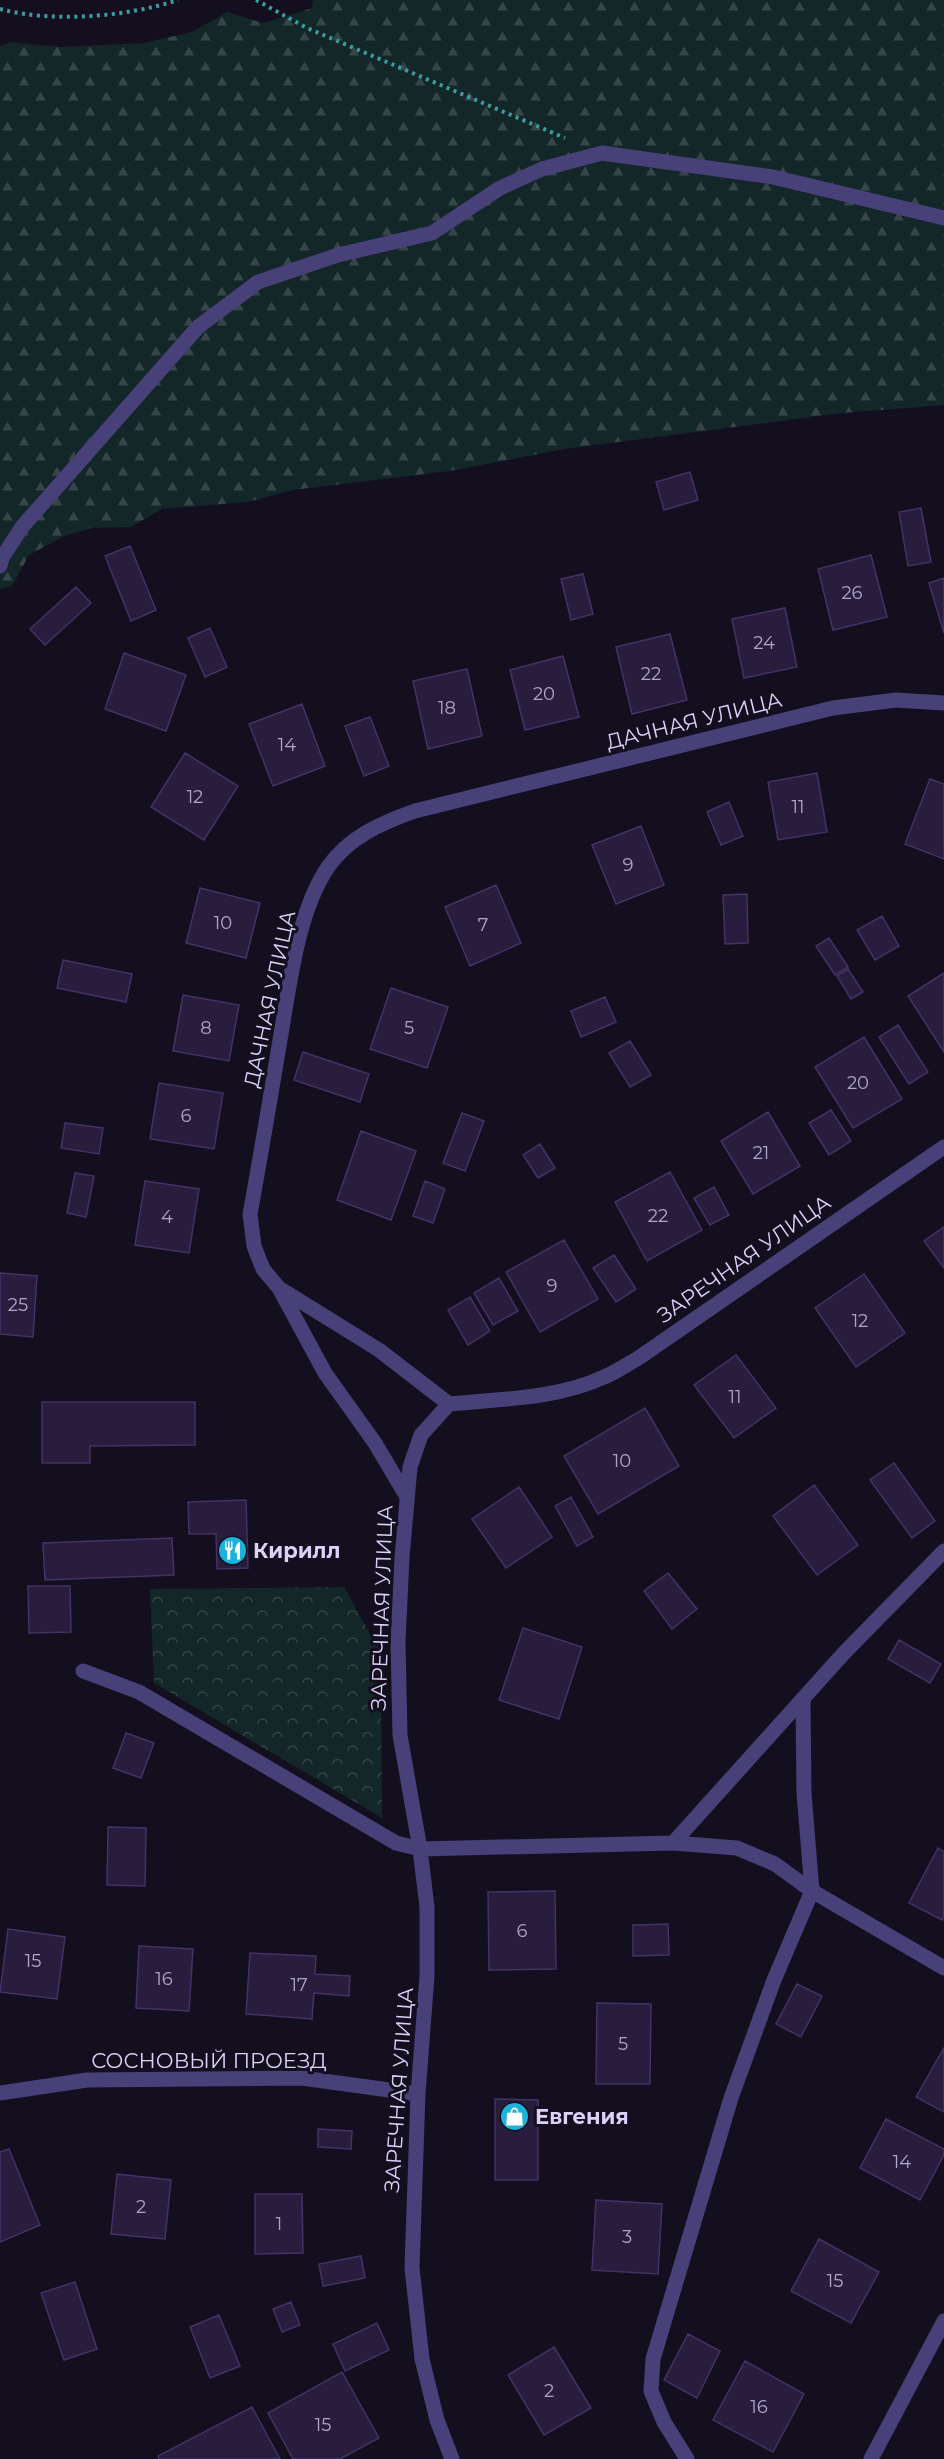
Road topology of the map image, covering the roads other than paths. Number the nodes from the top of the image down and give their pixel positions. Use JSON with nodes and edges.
{"nodes":[{"id":1,"x":944,"y":218,"type":"edge"},
{"id":2,"x":0,"y":566,"type":"edge"},
{"id":3,"x":944,"y":703,"type":"edge"},
{"id":4,"x":944,"y":1146,"type":"edge"},
{"id":5,"x":279,"y":1288,"type":"junction"},
{"id":6,"x":448,"y":1404,"type":"junction"},
{"id":7,"x":407,"y":1497,"type":"junction"},
{"id":8,"x":944,"y":1551,"type":"edge"},
{"id":9,"x":83,"y":1671,"type":"dead end"},
{"id":10,"x":803,"y":1701,"type":"junction"},
{"id":11,"x":673,"y":1843,"type":"junction"},
{"id":12,"x":420,"y":1849,"type":"junction"},
{"id":13,"x":812,"y":1891,"type":"junction"},
{"id":14,"x":944,"y":1968,"type":"edge"},
{"id":15,"x":0,"y":2093,"type":"edge"},
{"id":16,"x":418,"y":2094,"type":"junction"},
{"id":17,"x":944,"y":2321,"type":"edge"},
{"id":18,"x":452,"y":2459,"type":"edge"},
{"id":19,"x":687,"y":2459,"type":"edge"},
{"id":20,"x":871,"y":2459,"type":"edge"}],
"edges":[{"from":1,"to":2,"type":"street"},
{"from":3,"to":5,"type":"street","name":"ДАЧНАЯ УЛИЦА"},
{"from":4,"to":6,"type":"street","name":"ЗАРЕЧНАЯ УЛИЦА"},
{"from":5,"to":6,"type":"street","name":"ДАЧНАЯ УЛИЦА"},
{"from":5,"to":7,"type":"street"},
{"from":6,"to":7,"type":"street","name":"ЗАРЕЧНАЯ УЛИЦА"},
{"from":7,"to":12,"type":"street","name":"ЗАРЕЧНАЯ УЛИЦА"},
{"from":8,"to":10,"type":"street"},
{"from":9,"to":12,"type":"street"},
{"from":10,"to":11,"type":"street"},
{"from":10,"to":13,"type":"street"},
{"from":11,"to":12,"type":"street"},
{"from":11,"to":13,"type":"street"},
{"from":12,"to":16,"type":"street","name":"ЗАРЕЧНАЯ УЛИЦА"},
{"from":13,"to":14,"type":"street"},
{"from":13,"to":19,"type":"street"},
{"from":15,"to":16,"type":"street","name":"СОСНОВЫЙ ПРОЕЗД"},
{"from":16,"to":18,"type":"street","name":"ЗАРЕЧНАЯ УЛИЦА"},
{"from":17,"to":20,"type":"street"}]}
